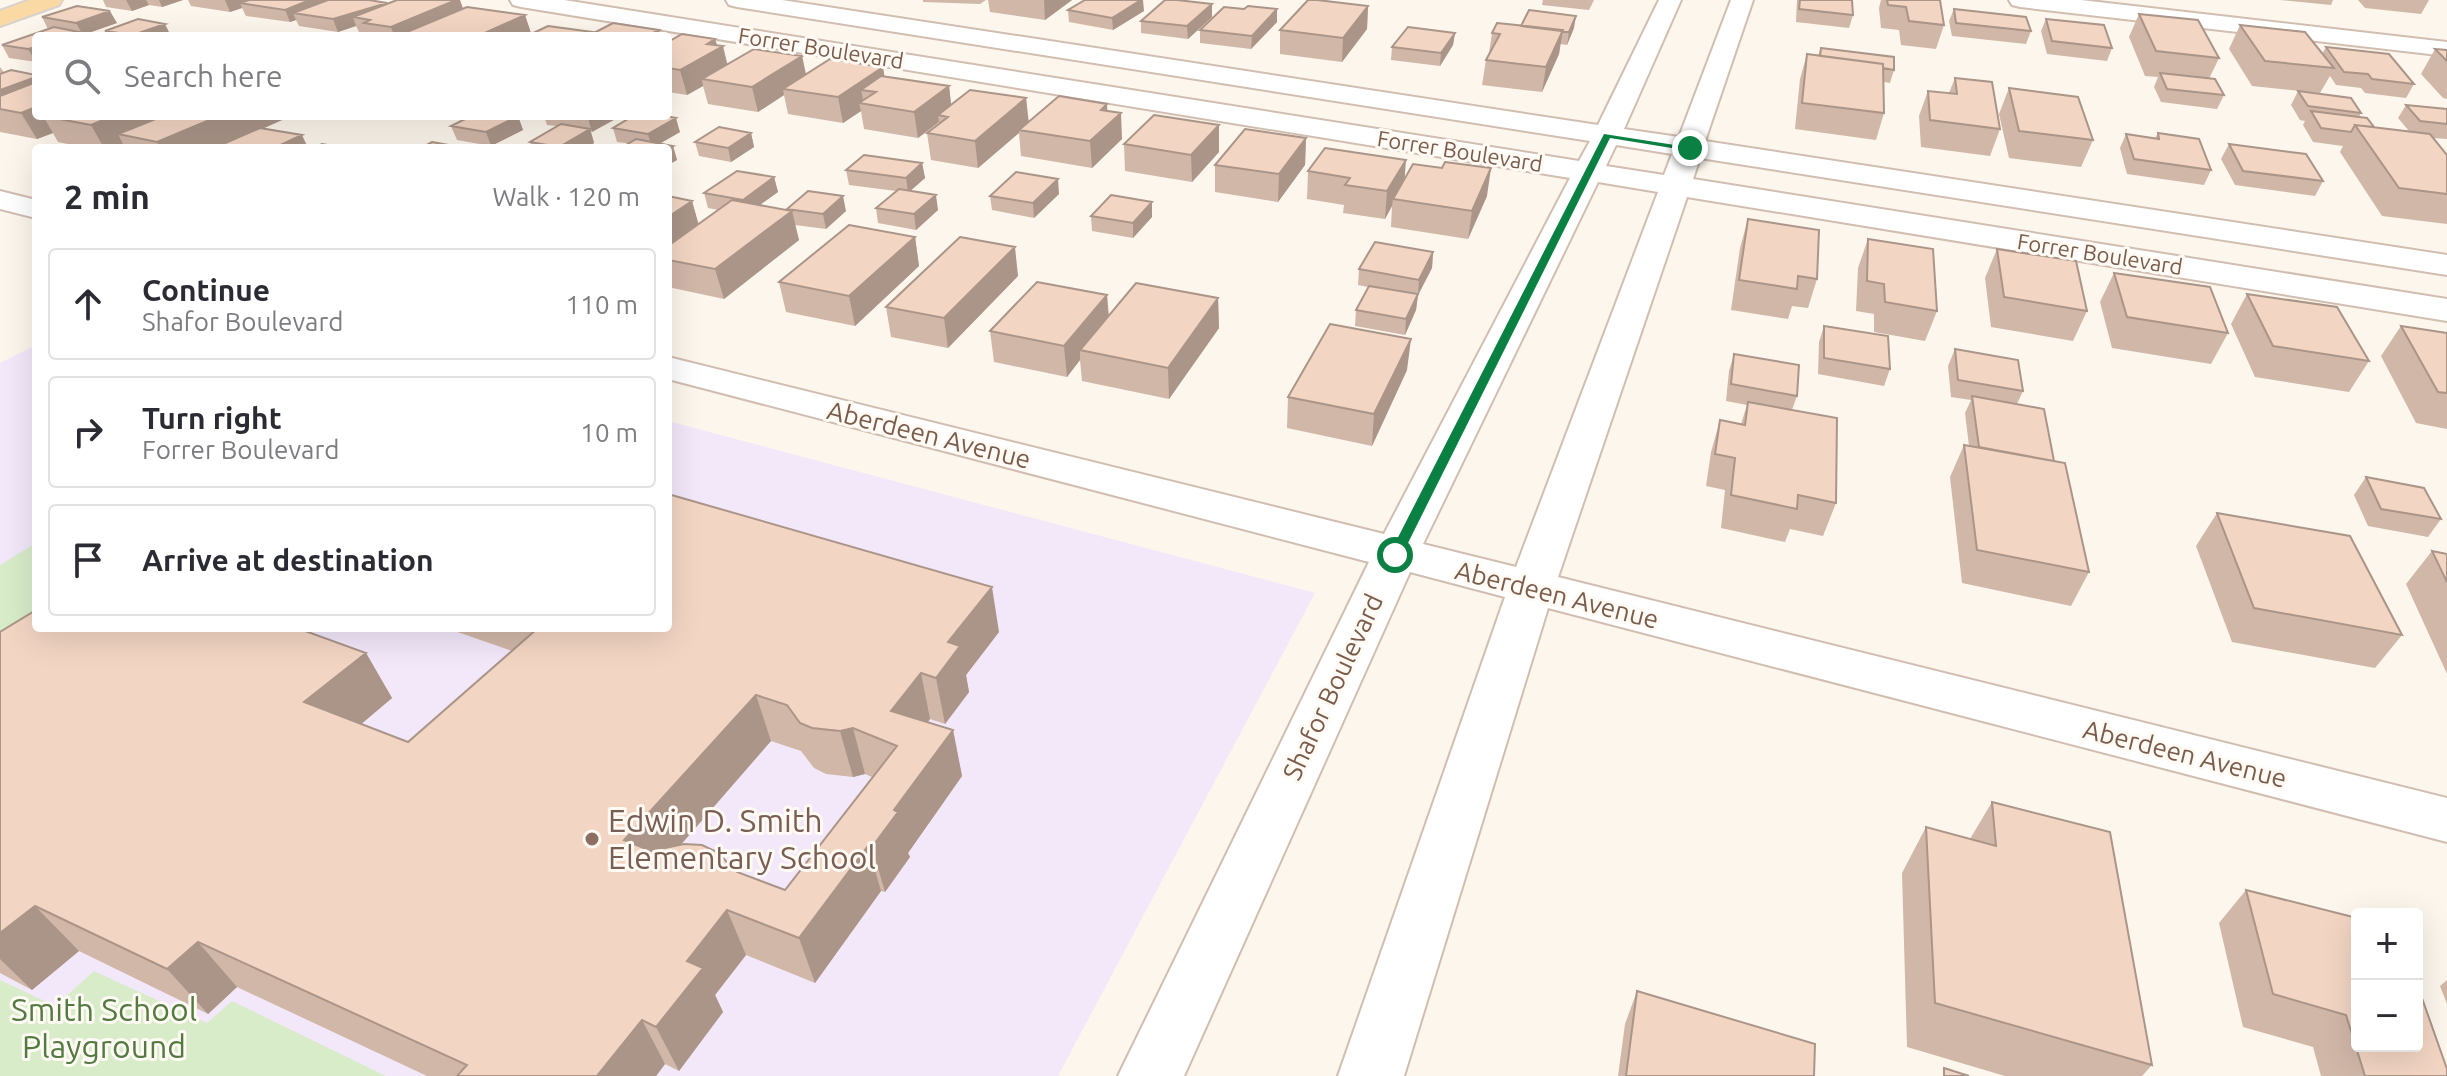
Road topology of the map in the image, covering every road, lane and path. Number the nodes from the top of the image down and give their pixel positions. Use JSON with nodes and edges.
{"nodes":[{"id":1,"x":51,"y":0,"type":"edge"},
{"id":2,"x":521,"y":0,"type":"edge"},
{"id":3,"x":737,"y":0,"type":"edge"},
{"id":4,"x":1670,"y":0,"type":"edge"},
{"id":5,"x":1742,"y":0,"type":"edge"},
{"id":6,"x":2020,"y":0,"type":"edge"},
{"id":7,"x":780,"y":3,"type":"edge"},
{"id":8,"x":0,"y":19,"type":"edge"},
{"id":9,"x":773,"y":41,"type":"junction"},
{"id":10,"x":2447,"y":49,"type":"edge"},
{"id":11,"x":1597,"y":154,"type":"junction"},
{"id":12,"x":1683,"y":167,"type":"junction"},
{"id":13,"x":0,"y":200,"type":"edge"},
{"id":14,"x":32,"y":208,"type":"edge"},
{"id":15,"x":2447,"y":265,"type":"edge"},
{"id":16,"x":2447,"y":310,"type":"edge"},
{"id":17,"x":672,"y":369,"type":"edge"},
{"id":18,"x":1395,"y":555,"type":"junction"},
{"id":19,"x":1531,"y":588,"type":"junction"},
{"id":20,"x":2447,"y":820,"type":"edge"},
{"id":21,"x":1151,"y":1076,"type":"edge"},
{"id":22,"x":1371,"y":1076,"type":"edge"}],
"edges":[{"from":1,"to":8,"type":"main road"},
{"from":2,"to":9,"type":"street","name":"Forrer Boulevard"},
{"from":3,"to":7,"type":"street","name":"Forrer Boulevard"},
{"from":4,"to":11,"type":"street","name":"Shafor Boulevard"},
{"from":5,"to":12,"type":"street"},
{"from":6,"to":10,"type":"street"},
{"from":7,"to":9,"type":"street"},
{"from":7,"to":11,"type":"street","name":"Forrer Boulevard"},
{"from":9,"to":11,"type":"street","name":"Forrer Boulevard"},
{"from":11,"to":12,"type":"street","name":"Forrer Boulevard"},
{"from":11,"to":12,"type":"street","name":"Forrer Boulevard"},
{"from":11,"to":18,"type":"street","name":"Shafor Boulevard"},
{"from":12,"to":15,"type":"street","name":"Forrer Boulevard"},
{"from":12,"to":16,"type":"street","name":"Forrer Boulevard"},
{"from":12,"to":19,"type":"street"},
{"from":13,"to":14,"type":"street"},
{"from":17,"to":18,"type":"street","name":"Aberdeen Avenue"},
{"from":18,"to":19,"type":"street","name":"Aberdeen Avenue"},
{"from":18,"to":21,"type":"street","name":"Shafor Boulevard"},
{"from":19,"to":20,"type":"street","name":"Aberdeen Avenue"},
{"from":19,"to":22,"type":"street"}]}
